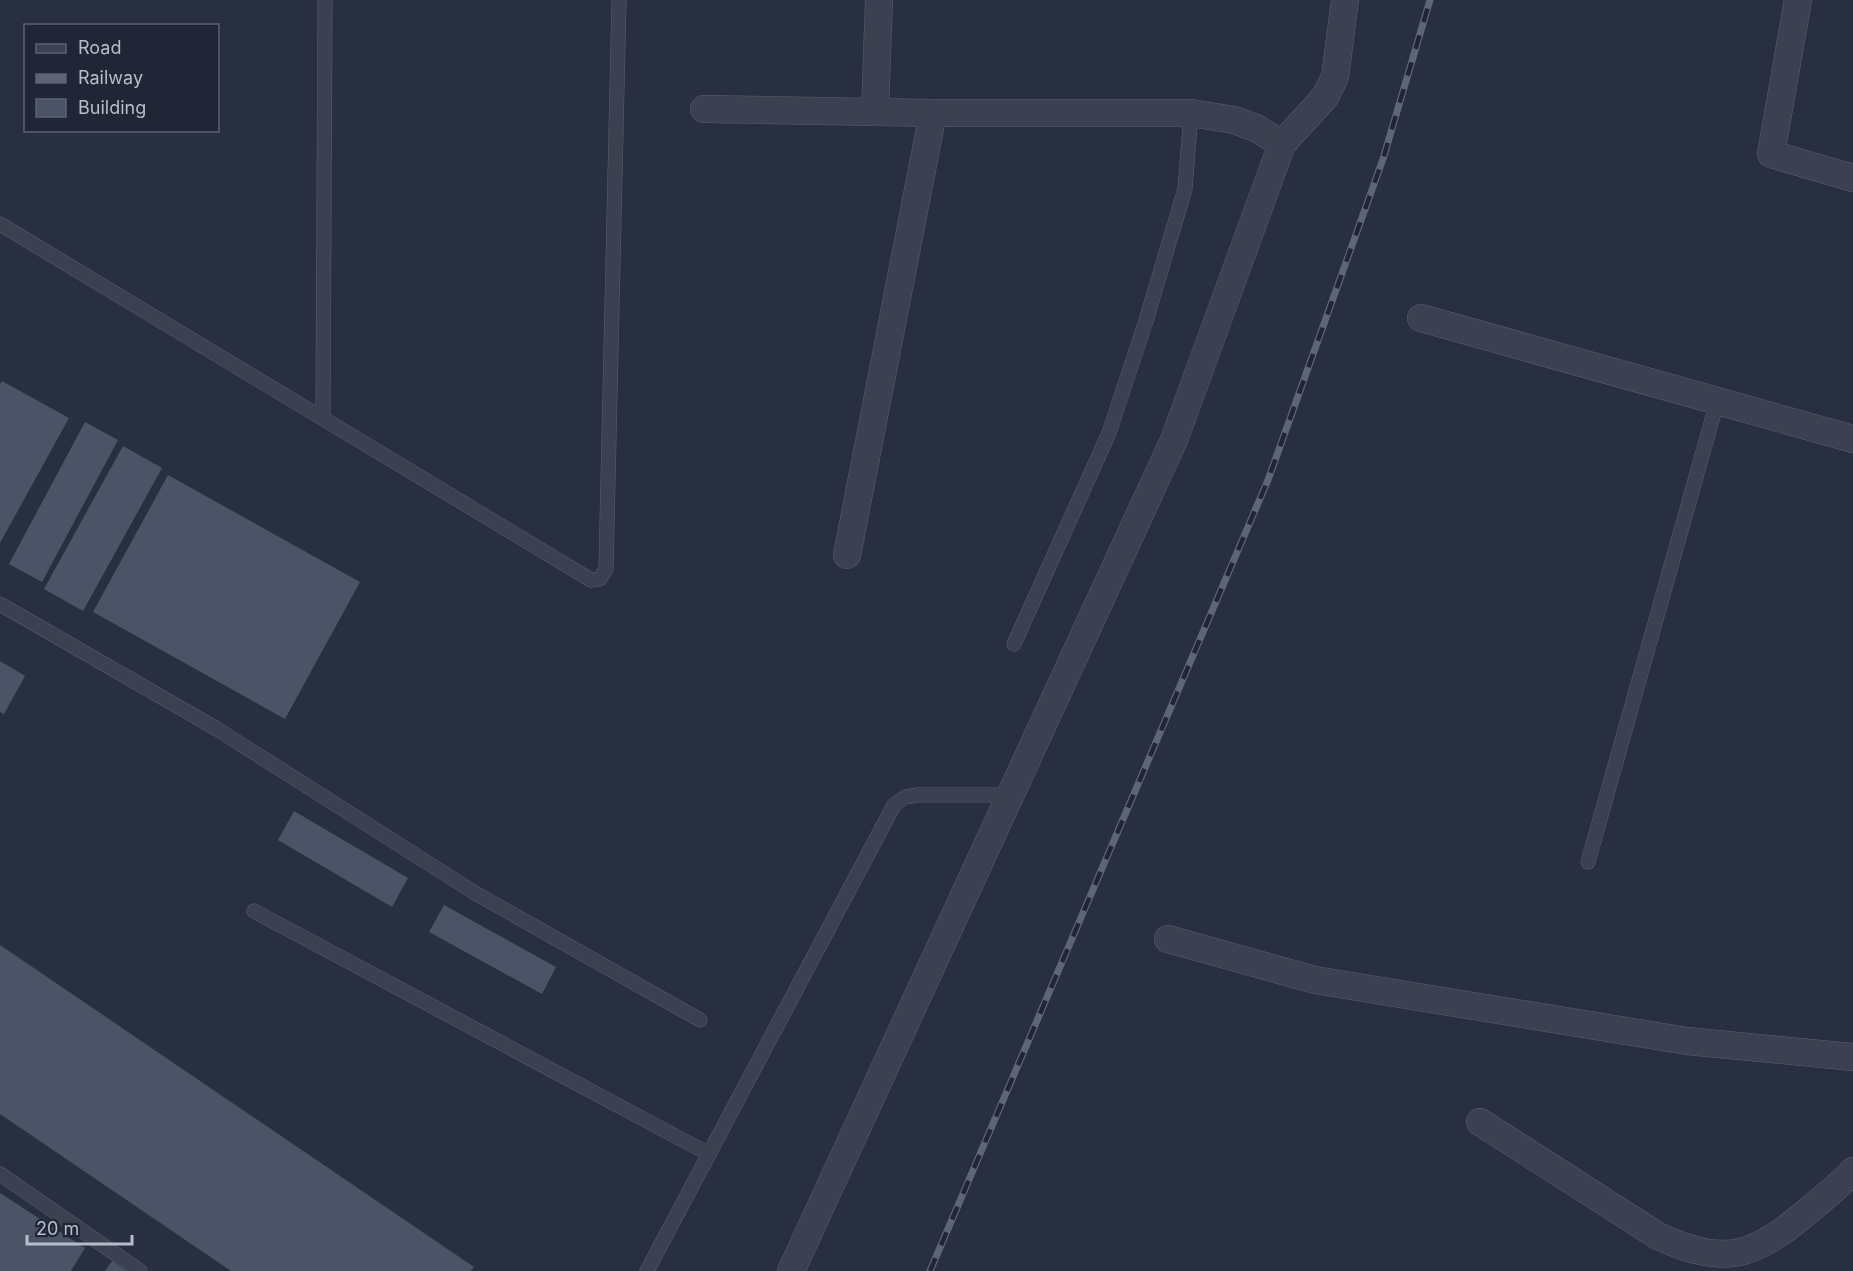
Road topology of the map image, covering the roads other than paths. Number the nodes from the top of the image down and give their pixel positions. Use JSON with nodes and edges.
{"nodes":[{"id":1,"x":325,"y":0,"type":"edge"},
{"id":2,"x":619,"y":0,"type":"edge"},
{"id":3,"x":879,"y":0,"type":"edge"},
{"id":4,"x":1345,"y":0,"type":"edge"},
{"id":5,"x":1798,"y":0,"type":"edge"},
{"id":6,"x":704,"y":109,"type":"dead end"},
{"id":7,"x":875,"y":112,"type":"junction"},
{"id":8,"x":933,"y":113,"type":"junction"},
{"id":9,"x":1191,"y":113,"type":"junction"},
{"id":10,"x":1282,"y":144,"type":"junction"},
{"id":11,"x":1853,"y":178,"type":"edge"},
{"id":12,"x":0,"y":224,"type":"edge"},
{"id":13,"x":1421,"y":318,"type":"dead end"},
{"id":14,"x":1717,"y":402,"type":"junction"},
{"id":15,"x":323,"y":418,"type":"junction"},
{"id":16,"x":1853,"y":439,"type":"edge"},
{"id":17,"x":847,"y":555,"type":"dead end"},
{"id":18,"x":0,"y":604,"type":"edge"},
{"id":19,"x":1014,"y":644,"type":"dead end"},
{"id":20,"x":1010,"y":795,"type":"junction"},
{"id":21,"x":1588,"y":862,"type":"dead end"},
{"id":22,"x":254,"y":911,"type":"dead end"},
{"id":23,"x":1168,"y":939,"type":"dead end"},
{"id":24,"x":700,"y":1020,"type":"dead end"},
{"id":25,"x":1853,"y":1058,"type":"edge"},
{"id":26,"x":1480,"y":1122,"type":"dead end"},
{"id":27,"x":709,"y":1154,"type":"junction"},
{"id":28,"x":0,"y":1174,"type":"edge"},
{"id":29,"x":1852,"y":1175,"type":"edge"},
{"id":30,"x":140,"y":1271,"type":"edge"},
{"id":31,"x":647,"y":1271,"type":"edge"},
{"id":32,"x":791,"y":1271,"type":"edge"}],
"edges":[{"from":1,"to":15,"type":"lane"},
{"from":2,"to":15,"type":"lane"},
{"from":3,"to":7,"type":"street"},
{"from":4,"to":10,"type":"street"},
{"from":5,"to":11,"type":"street"},
{"from":6,"to":7,"type":"street"},
{"from":7,"to":8,"type":"street"},
{"from":8,"to":9,"type":"street"},
{"from":8,"to":17,"type":"street"},
{"from":9,"to":10,"type":"street"},
{"from":9,"to":19,"type":"lane"},
{"from":10,"to":20,"type":"street"},
{"from":12,"to":15,"type":"lane"},
{"from":13,"to":14,"type":"street"},
{"from":14,"to":16,"type":"street"},
{"from":14,"to":21,"type":"lane"},
{"from":18,"to":24,"type":"lane"},
{"from":20,"to":27,"type":"lane"},
{"from":20,"to":32,"type":"street"},
{"from":22,"to":27,"type":"lane"},
{"from":23,"to":25,"type":"street"},
{"from":26,"to":29,"type":"street"},
{"from":27,"to":31,"type":"lane"},
{"from":28,"to":30,"type":"lane"}]}
